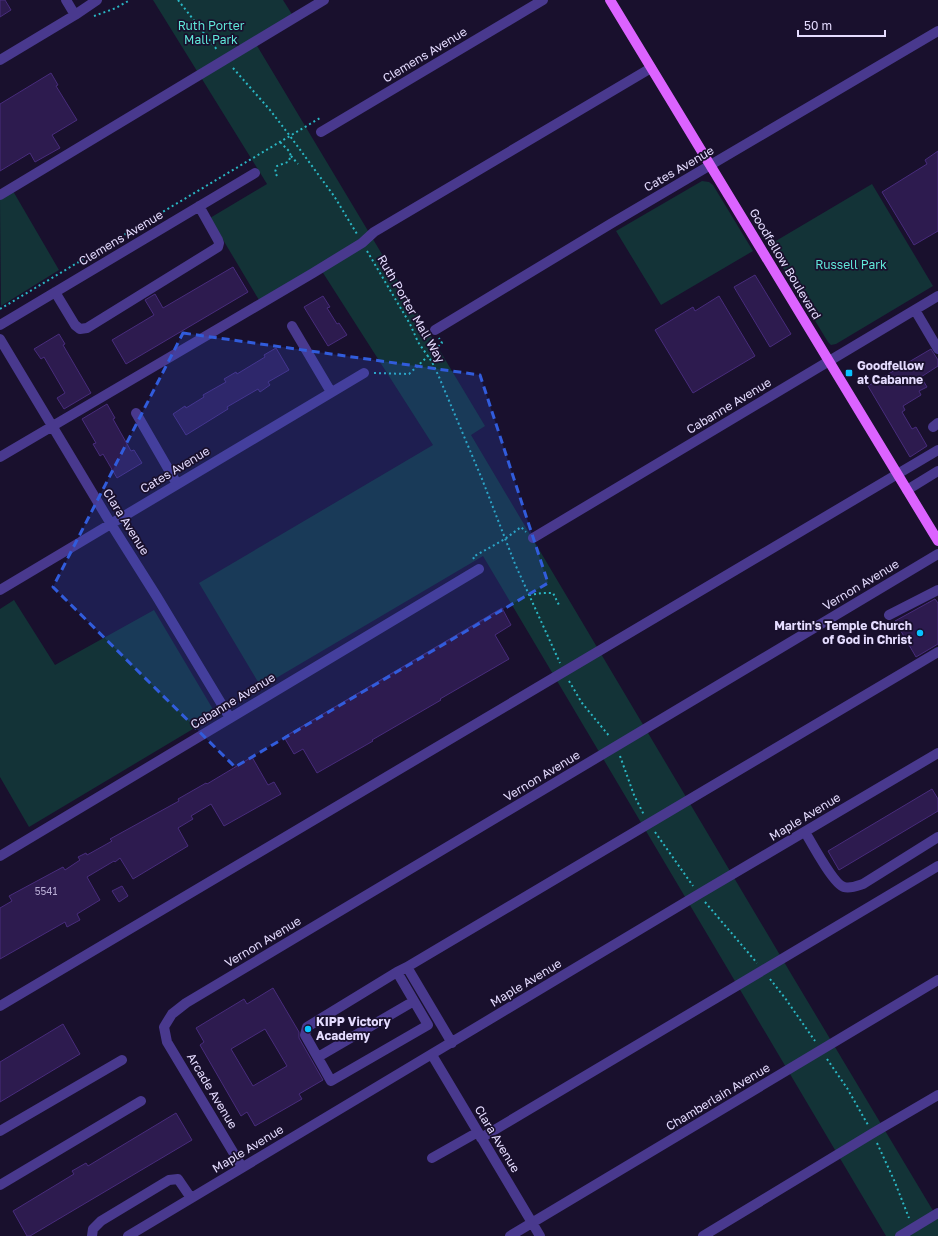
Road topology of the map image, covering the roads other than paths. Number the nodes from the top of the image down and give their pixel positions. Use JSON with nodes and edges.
{"nodes":[{"id":1,"x":66,"y":0,"type":"edge"},
{"id":2,"x":97,"y":0,"type":"edge"},
{"id":3,"x":324,"y":0,"type":"edge"},
{"id":4,"x":543,"y":0,"type":"edge"},
{"id":5,"x":610,"y":0,"type":"edge"},
{"id":6,"x":75,"y":15,"type":"junction"},
{"id":7,"x":938,"y":31,"type":"edge"},
{"id":8,"x":0,"y":60,"type":"edge"},
{"id":9,"x":651,"y":68,"type":"junction"},
{"id":10,"x":321,"y":132,"type":"dead end"},
{"id":11,"x":710,"y":166,"type":"junction"},
{"id":12,"x":255,"y":173,"type":"dead end"},
{"id":13,"x":0,"y":195,"type":"edge"},
{"id":14,"x":199,"y":206,"type":"junction"},
{"id":15,"x":56,"y":292,"type":"junction"},
{"id":16,"x":938,"y":296,"type":"edge"},
{"id":17,"x":915,"y":310,"type":"junction"},
{"id":18,"x":0,"y":325,"type":"edge"},
{"id":19,"x":292,"y":326,"type":"dead end"},
{"id":20,"x":435,"y":330,"type":"road end"},
{"id":21,"x":0,"y":339,"type":"edge"},
{"id":22,"x":938,"y":349,"type":"edge"},
{"id":23,"x":829,"y":361,"type":"junction"},
{"id":24,"x":364,"y":373,"type":"road end"},
{"id":25,"x":331,"y":392,"type":"junction"},
{"id":26,"x":136,"y":413,"type":"dead end"},
{"id":27,"x":53,"y":426,"type":"junction"},
{"id":28,"x":938,"y":450,"type":"edge"},
{"id":29,"x":0,"y":458,"type":"edge"},
{"id":30,"x":938,"y":472,"type":"edge"},
{"id":31,"x":897,"y":473,"type":"junction"},
{"id":32,"x":177,"y":484,"type":"junction"},
{"id":33,"x":907,"y":490,"type":"junction"},
{"id":34,"x":111,"y":524,"type":"junction"},
{"id":35,"x":533,"y":538,"type":"road end"},
{"id":36,"x":938,"y":541,"type":"edge"},
{"id":37,"x":938,"y":554,"type":"edge"},
{"id":38,"x":479,"y":569,"type":"road end"},
{"id":39,"x":0,"y":590,"type":"edge"},
{"id":40,"x":938,"y":590,"type":"edge"},
{"id":41,"x":889,"y":615,"type":"dead end"},
{"id":42,"x":938,"y":652,"type":"edge"},
{"id":43,"x":230,"y":718,"type":"junction"},
{"id":44,"x":938,"y":753,"type":"edge"},
{"id":45,"x":805,"y":832,"type":"junction"},
{"id":46,"x":938,"y":837,"type":"edge"},
{"id":47,"x":0,"y":856,"type":"edge"},
{"id":48,"x":938,"y":866,"type":"edge"},
{"id":49,"x":407,"y":967,"type":"junction"},
{"id":50,"x":397,"y":972,"type":"junction"},
{"id":51,"x":938,"y":980,"type":"edge"},
{"id":52,"x":414,"y":1001,"type":"junction"},
{"id":53,"x":0,"y":1006,"type":"edge"},
{"id":54,"x":164,"y":1027,"type":"joint"},
{"id":55,"x":452,"y":1043,"type":"junction"},
{"id":56,"x":432,"y":1055,"type":"junction"},
{"id":57,"x":318,"y":1057,"type":"junction"},
{"id":58,"x":122,"y":1060,"type":"dead end"},
{"id":59,"x":938,"y":1095,"type":"edge"},
{"id":60,"x":141,"y":1101,"type":"dead end"},
{"id":61,"x":0,"y":1131,"type":"edge"},
{"id":62,"x":480,"y":1135,"type":"junction"},
{"id":63,"x":432,"y":1158,"type":"dead end"},
{"id":64,"x":242,"y":1167,"type":"junction"},
{"id":65,"x":0,"y":1185,"type":"edge"},
{"id":66,"x":191,"y":1198,"type":"junction"},
{"id":67,"x":938,"y":1213,"type":"edge"},
{"id":68,"x":532,"y":1223,"type":"junction"},
{"id":69,"x":92,"y":1236,"type":"edge"},
{"id":70,"x":128,"y":1236,"type":"edge"},
{"id":71,"x":510,"y":1236,"type":"edge"},
{"id":72,"x":540,"y":1236,"type":"edge"},
{"id":73,"x":703,"y":1236,"type":"edge"},
{"id":74,"x":900,"y":1236,"type":"edge"}],
"edges":[{"from":1,"to":6,"type":"street"},
{"from":2,"to":6,"type":"street"},
{"from":3,"to":13,"type":"street"},
{"from":4,"to":10,"type":"street","name":"Clemens Avenue"},
{"from":5,"to":9,"type":"main road","name":"Goodfellow Boulevard"},
{"from":6,"to":8,"type":"street"},
{"from":7,"to":11,"type":"street","name":"Cates Avenue"},
{"from":9,"to":11,"type":"main road","name":"Goodfellow Boulevard"},
{"from":9,"to":27,"type":"street"},
{"from":11,"to":20,"type":"street","name":"Cates Avenue"},
{"from":11,"to":23,"type":"main road","name":"Goodfellow Boulevard"},
{"from":12,"to":14,"type":"street","name":"Clemens Avenue"},
{"from":14,"to":15,"type":"street","name":"Clemens Avenue"},
{"from":14,"to":15,"type":"street"},
{"from":15,"to":18,"type":"street","name":"Clemens Avenue"},
{"from":16,"to":17,"type":"street","name":"Cabanne Avenue"},
{"from":17,"to":22,"type":"street"},
{"from":17,"to":23,"type":"street","name":"Cabanne Avenue"},
{"from":19,"to":25,"type":"street"},
{"from":21,"to":27,"type":"street","name":"Clara Avenue"},
{"from":23,"to":31,"type":"main road","name":"Goodfellow Boulevard"},
{"from":23,"to":35,"type":"street","name":"Cabanne Avenue"},
{"from":24,"to":25,"type":"street","name":"Cates Avenue"},
{"from":25,"to":32,"type":"street","name":"Cates Avenue"},
{"from":26,"to":32,"type":"street"},
{"from":27,"to":29,"type":"street"},
{"from":27,"to":34,"type":"street","name":"Clara Avenue"},
{"from":28,"to":31,"type":"street"},
{"from":30,"to":33,"type":"street"},
{"from":31,"to":33,"type":"main road","name":"Goodfellow Boulevard"},
{"from":31,"to":53,"type":"street"},
{"from":32,"to":34,"type":"street","name":"Cates Avenue"},
{"from":33,"to":36,"type":"main road","name":"Goodfellow Boulevard"},
{"from":34,"to":39,"type":"street","name":"Cates Avenue"},
{"from":34,"to":43,"type":"street","name":"Clara Avenue"},
{"from":37,"to":54,"type":"street","name":"Vernon Avenue"},
{"from":38,"to":43,"type":"street","name":"Cabanne Avenue"},
{"from":40,"to":41,"type":"street"},
{"from":42,"to":49,"type":"street"},
{"from":43,"to":47,"type":"street","name":"Cabanne Avenue"},
{"from":44,"to":45,"type":"street","name":"Maple Avenue"},
{"from":45,"to":46,"type":"street"},
{"from":45,"to":55,"type":"street","name":"Maple Avenue"},
{"from":48,"to":62,"type":"street"},
{"from":49,"to":50,"type":"street"},
{"from":49,"to":55,"type":"street"},
{"from":50,"to":52,"type":"street"},
{"from":50,"to":57,"type":"street"},
{"from":51,"to":68,"type":"street","name":"Chamberlain Avenue"},
{"from":52,"to":57,"type":"street"},
{"from":52,"to":57,"type":"street"},
{"from":54,"to":64,"type":"street","name":"Arcade Avenue"},
{"from":55,"to":56,"type":"street","name":"Maple Avenue"},
{"from":56,"to":62,"type":"street","name":"Clara Avenue"},
{"from":56,"to":64,"type":"street","name":"Maple Avenue"},
{"from":58,"to":61,"type":"street"},
{"from":59,"to":73,"type":"street"},
{"from":60,"to":65,"type":"street"},
{"from":62,"to":63,"type":"street"},
{"from":62,"to":68,"type":"street","name":"Clara Avenue"},
{"from":64,"to":66,"type":"street","name":"Maple Avenue"},
{"from":66,"to":69,"type":"street"},
{"from":66,"to":70,"type":"street","name":"Maple Avenue"},
{"from":67,"to":74,"type":"street"},
{"from":68,"to":71,"type":"street","name":"Chamberlain Avenue"},
{"from":68,"to":72,"type":"street","name":"Clara Avenue"}]}
